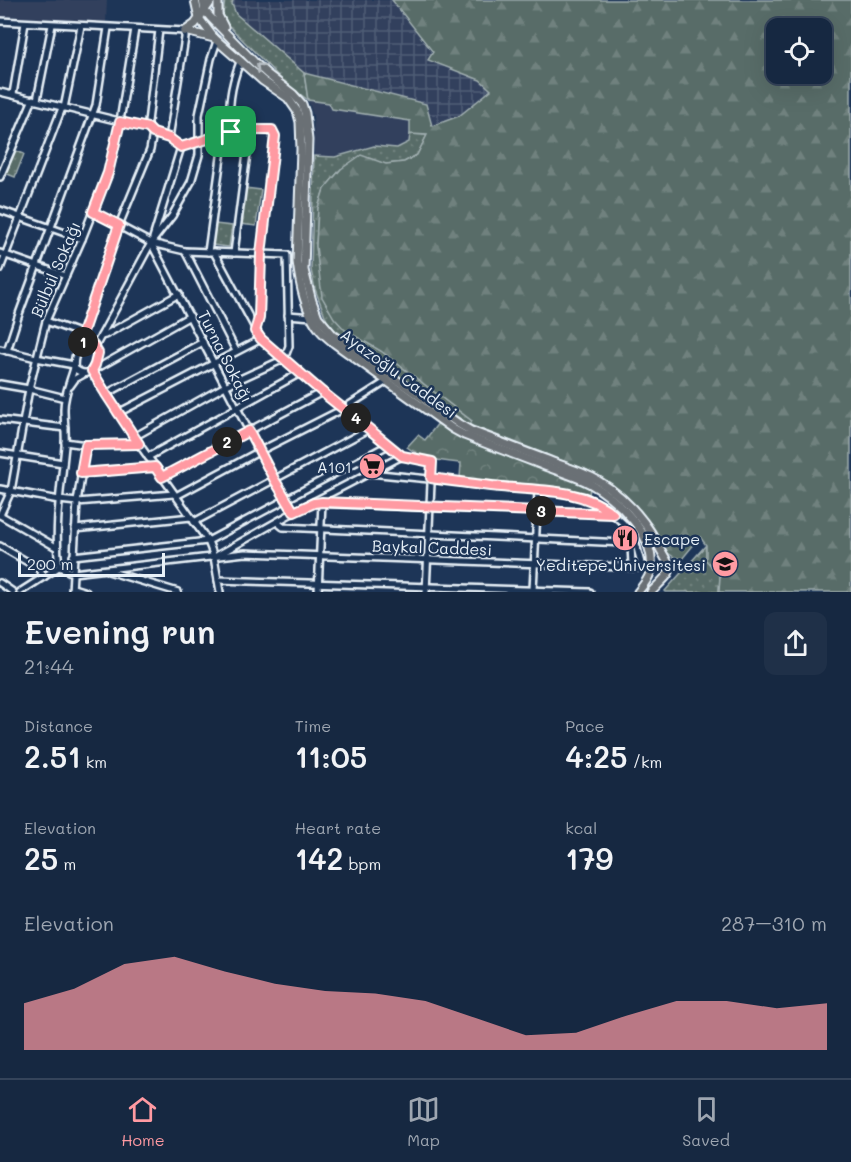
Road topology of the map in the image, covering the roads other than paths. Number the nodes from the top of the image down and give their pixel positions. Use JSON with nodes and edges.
{"nodes":[{"id":1,"x":195,"y":0,"type":"edge"},
{"id":2,"x":203,"y":0,"type":"edge"},
{"id":3,"x":211,"y":0,"type":"edge"},
{"id":4,"x":217,"y":0,"type":"edge"},
{"id":5,"x":207,"y":14,"type":"junction"},
{"id":6,"x":199,"y":18,"type":"junction"},
{"id":7,"x":0,"y":21,"type":"edge"},
{"id":8,"x":25,"y":23,"type":"junction"},
{"id":9,"x":52,"y":25,"type":"junction"},
{"id":10,"x":81,"y":26,"type":"junction"},
{"id":11,"x":108,"y":28,"type":"junction"},
{"id":12,"x":206,"y":28,"type":"junction"},
{"id":13,"x":135,"y":29,"type":"junction"},
{"id":14,"x":159,"y":30,"type":"junction"},
{"id":15,"x":185,"y":31,"type":"junction"},
{"id":16,"x":197,"y":33,"type":"junction"},
{"id":17,"x":230,"y":37,"type":"junction"},
{"id":18,"x":216,"y":40,"type":"junction"},
{"id":19,"x":240,"y":62,"type":"junction"},
{"id":20,"x":0,"y":92,"type":"edge"},
{"id":21,"x":13,"y":94,"type":"junction"},
{"id":22,"x":35,"y":100,"type":"junction"},
{"id":23,"x":63,"y":108,"type":"junction"},
{"id":24,"x":92,"y":114,"type":"junction"},
{"id":25,"x":120,"y":122,"type":"junction"},
{"id":26,"x":148,"y":128,"type":"junction"},
{"id":27,"x":250,"y":130,"type":"junction"},
{"id":28,"x":231,"y":132,"type":"junction"},
{"id":29,"x":153,"y":133,"type":"junction"},
{"id":30,"x":224,"y":135,"type":"junction"},
{"id":31,"x":169,"y":138,"type":"junction"},
{"id":32,"x":200,"y":142,"type":"junction"},
{"id":33,"x":181,"y":147,"type":"junction"},
{"id":34,"x":0,"y":177,"type":"edge"},
{"id":35,"x":0,"y":210,"type":"edge"},
{"id":36,"x":93,"y":212,"type":"junction"},
{"id":37,"x":19,"y":216,"type":"junction"},
{"id":38,"x":119,"y":225,"type":"junction"},
{"id":39,"x":52,"y":228,"type":"junction"},
{"id":40,"x":82,"y":239,"type":"junction"},
{"id":41,"x":152,"y":243,"type":"junction"},
{"id":42,"x":185,"y":251,"type":"junction"},
{"id":43,"x":211,"y":252,"type":"junction"},
{"id":44,"x":234,"y":253,"type":"junction"},
{"id":45,"x":3,"y":254,"type":"edge"},
{"id":46,"x":261,"y":254,"type":"junction"},
{"id":47,"x":37,"y":266,"type":"junction"},
{"id":48,"x":0,"y":269,"type":"edge"},
{"id":49,"x":66,"y":276,"type":"junction"},
{"id":50,"x":179,"y":294,"type":"junction"},
{"id":51,"x":288,"y":315,"type":"junction"},
{"id":52,"x":190,"y":316,"type":"junction"},
{"id":53,"x":312,"y":317,"type":"junction"},
{"id":54,"x":46,"y":321,"type":"junction"},
{"id":55,"x":255,"y":331,"type":"junction"},
{"id":56,"x":82,"y":334,"type":"junction"},
{"id":57,"x":101,"y":336,"type":"junction"},
{"id":58,"x":261,"y":339,"type":"junction"},
{"id":59,"x":203,"y":342,"type":"junction"},
{"id":60,"x":83,"y":344,"type":"junction"},
{"id":61,"x":95,"y":347,"type":"junction"},
{"id":62,"x":0,"y":349,"type":"edge"},
{"id":63,"x":7,"y":351,"type":"junction"},
{"id":64,"x":236,"y":351,"type":"junction"},
{"id":65,"x":36,"y":358,"type":"junction"},
{"id":66,"x":284,"y":359,"type":"junction"},
{"id":67,"x":214,"y":363,"type":"junction"},
{"id":68,"x":74,"y":367,"type":"junction"},
{"id":69,"x":93,"y":370,"type":"junction"},
{"id":70,"x":300,"y":372,"type":"junction"},
{"id":71,"x":84,"y":374,"type":"junction"},
{"id":72,"x":387,"y":381,"type":"junction"},
{"id":73,"x":0,"y":384,"type":"edge"},
{"id":74,"x":226,"y":386,"type":"junction"},
{"id":75,"x":28,"y":389,"type":"junction"},
{"id":76,"x":322,"y":392,"type":"junction"},
{"id":77,"x":106,"y":394,"type":"junction"},
{"id":78,"x":65,"y":395,"type":"junction"},
{"id":79,"x":237,"y":408,"type":"junction"},
{"id":80,"x":343,"y":409,"type":"junction"},
{"id":81,"x":118,"y":412,"type":"junction"},
{"id":82,"x":0,"y":420,"type":"edge"},
{"id":83,"x":23,"y":424,"type":"junction"},
{"id":84,"x":65,"y":428,"type":"junction"},
{"id":85,"x":369,"y":429,"type":"junction"},
{"id":86,"x":249,"y":431,"type":"junction"},
{"id":87,"x":134,"y":436,"type":"junction"},
{"id":88,"x":65,"y":442,"type":"junction"},
{"id":89,"x":139,"y":444,"type":"junction"},
{"id":90,"x":86,"y":445,"type":"junction"},
{"id":91,"x":388,"y":445,"type":"junction"},
{"id":92,"x":260,"y":451,"type":"junction"},
{"id":93,"x":0,"y":453,"type":"edge"},
{"id":94,"x":18,"y":456,"type":"junction"},
{"id":95,"x":148,"y":457,"type":"junction"},
{"id":96,"x":404,"y":457,"type":"junction"},
{"id":97,"x":63,"y":463,"type":"junction"},
{"id":98,"x":155,"y":467,"type":"junction"},
{"id":99,"x":81,"y":473,"type":"junction"},
{"id":100,"x":370,"y":473,"type":"junction"},
{"id":101,"x":162,"y":477,"type":"junction"},
{"id":102,"x":431,"y":478,"type":"junction"},
{"id":103,"x":274,"y":479,"type":"junction"},
{"id":104,"x":0,"y":489,"type":"edge"},
{"id":105,"x":538,"y":490,"type":"junction"},
{"id":106,"x":11,"y":491,"type":"junction"},
{"id":107,"x":175,"y":495,"type":"junction"},
{"id":108,"x":287,"y":498,"type":"junction"},
{"id":109,"x":59,"y":500,"type":"junction"},
{"id":110,"x":77,"y":502,"type":"junction"},
{"id":111,"x":322,"y":502,"type":"junction"},
{"id":112,"x":314,"y":503,"type":"junction"},
{"id":113,"x":430,"y":506,"type":"junction"},
{"id":114,"x":537,"y":511,"type":"junction"},
{"id":115,"x":294,"y":512,"type":"junction"},
{"id":116,"x":613,"y":514,"type":"junction"},
{"id":117,"x":0,"y":515,"type":"edge"},
{"id":118,"x":193,"y":520,"type":"junction"},
{"id":119,"x":277,"y":522,"type":"junction"},
{"id":120,"x":75,"y":529,"type":"junction"},
{"id":121,"x":321,"y":529,"type":"junction"},
{"id":122,"x":429,"y":533,"type":"junction"},
{"id":123,"x":536,"y":538,"type":"junction"},
{"id":124,"x":208,"y":541,"type":"junction"},
{"id":125,"x":0,"y":546,"type":"edge"},
{"id":126,"x":56,"y":547,"type":"junction"},
{"id":127,"x":73,"y":556,"type":"junction"},
{"id":128,"x":320,"y":556,"type":"junction"},
{"id":129,"x":214,"y":557,"type":"junction"},
{"id":130,"x":428,"y":560,"type":"junction"},
{"id":131,"x":669,"y":562,"type":"junction"},
{"id":132,"x":534,"y":565,"type":"junction"},
{"id":133,"x":59,"y":567,"type":"junction"},
{"id":134,"x":649,"y":567,"type":"junction"},
{"id":135,"x":104,"y":570,"type":"junction"},
{"id":136,"x":74,"y":573,"type":"junction"},
{"id":137,"x":667,"y":576,"type":"junction"},
{"id":138,"x":44,"y":577,"type":"junction"},
{"id":139,"x":218,"y":580,"type":"junction"},
{"id":140,"x":0,"y":583,"type":"edge"},
{"id":141,"x":319,"y":583,"type":"junction"},
{"id":142,"x":427,"y":589,"type":"edge"},
{"id":143,"x":71,"y":591,"type":"edge"},
{"id":144,"x":533,"y":591,"type":"edge"},
{"id":145,"x":13,"y":592,"type":"edge"},
{"id":146,"x":21,"y":592,"type":"edge"},
{"id":147,"x":86,"y":592,"type":"edge"},
{"id":148,"x":178,"y":592,"type":"edge"},
{"id":149,"x":220,"y":592,"type":"edge"},
{"id":150,"x":318,"y":592,"type":"edge"},
{"id":151,"x":590,"y":592,"type":"edge"},
{"id":152,"x":638,"y":592,"type":"edge"},
{"id":153,"x":651,"y":592,"type":"edge"}],
"edges":[{"from":1,"to":6,"type":"main road"},
{"from":2,"to":3,"type":"main road"},
{"from":2,"to":5,"type":"main road"},
{"from":3,"to":5,"type":"main road"},
{"from":4,"to":5,"type":"main road"},
{"from":4,"to":17,"type":"main road"},
{"from":5,"to":6,"type":"main road"},
{"from":5,"to":12,"type":"main road"},
{"from":5,"to":17,"type":"main road","name":"Ayazoğlu Caddesi"},
{"from":6,"to":12,"type":"main road","name":"Ayazoğlu Caddesi"},
{"from":6,"to":15,"type":"main road"},
{"from":7,"to":8,"type":"street"},
{"from":8,"to":9,"type":"street"},
{"from":8,"to":21,"type":"street"},
{"from":9,"to":10,"type":"street"},
{"from":9,"to":22,"type":"street"},
{"from":10,"to":11,"type":"street"},
{"from":10,"to":23,"type":"street"},
{"from":11,"to":13,"type":"street"},
{"from":11,"to":24,"type":"street"},
{"from":12,"to":16,"type":"main road"},
{"from":12,"to":18,"type":"main road","name":"Ayazoğlu Caddesi"},
{"from":13,"to":14,"type":"street"},
{"from":13,"to":25,"type":"street","name":"Bülbül Sokağı"},
{"from":14,"to":15,"type":"street"},
{"from":14,"to":26,"type":"street"},
{"from":15,"to":16,"type":"main road"},
{"from":15,"to":31,"type":"street"},
{"from":16,"to":18,"type":"main road"},
{"from":131,"to":17,"type":"main road","name":"Ayazoğlu Caddesi","one_way":true},
{"from":18,"to":19,"type":"main road","name":"Ayazoğlu Caddesi"},
{"from":18,"to":32,"type":"street"},
{"from":19,"to":28,"type":"street"},
{"from":19,"to":53,"type":"main road","name":"Ayazoğlu Caddesi"},
{"from":20,"to":21,"type":"street"},
{"from":21,"to":22,"type":"street"},
{"from":22,"to":23,"type":"street"},
{"from":22,"to":34,"type":"street"},
{"from":23,"to":24,"type":"street"},
{"from":23,"to":37,"type":"street"},
{"from":24,"to":25,"type":"street"},
{"from":24,"to":39,"type":"street"},
{"from":25,"to":26,"type":"street"},
{"from":25,"to":36,"type":"street","name":"Bülbül Sokağı"},
{"from":26,"to":29,"type":"street"},
{"from":27,"to":28,"type":"street"},
{"from":27,"to":44,"type":"street"},
{"from":27,"to":46,"type":"street"},
{"from":28,"to":30,"type":"street"},
{"from":29,"to":31,"type":"street"},
{"from":29,"to":38,"type":"street"},
{"from":30,"to":32,"type":"street"},
{"from":30,"to":43,"type":"street"},
{"from":31,"to":33,"type":"street"},
{"from":32,"to":33,"type":"street"},
{"from":32,"to":41,"type":"street"},
{"from":33,"to":41,"type":"street"},
{"from":35,"to":37,"type":"street"},
{"from":36,"to":38,"type":"street"},
{"from":36,"to":40,"type":"street","name":"Bülbül Sokağı"},
{"from":37,"to":39,"type":"street"},
{"from":37,"to":45,"type":"street"},
{"from":38,"to":41,"type":"street"},
{"from":38,"to":56,"type":"street"},
{"from":39,"to":40,"type":"street"},
{"from":39,"to":47,"type":"street"},
{"from":40,"to":49,"type":"street","name":"Bülbül Sokağı"},
{"from":41,"to":42,"type":"street"},
{"from":41,"to":50,"type":"street","name":"Turna Sokağı"},
{"from":41,"to":57,"type":"street"},
{"from":42,"to":43,"type":"street"},
{"from":42,"to":64,"type":"street"},
{"from":43,"to":44,"type":"street"},
{"from":43,"to":55,"type":"street"},
{"from":44,"to":46,"type":"street"},
{"from":45,"to":47,"type":"street"},
{"from":45,"to":48,"type":"street"},
{"from":46,"to":51,"type":"street"},
{"from":46,"to":55,"type":"street"},
{"from":47,"to":49,"type":"street"},
{"from":47,"to":63,"type":"street"},
{"from":49,"to":54,"type":"street","name":"Bülbül Sokağı"},
{"from":50,"to":52,"type":"street","name":"Turna Sokağı"},
{"from":50,"to":57,"type":"street"},
{"from":51,"to":53,"type":"street"},
{"from":51,"to":66,"type":"street"},
{"from":52,"to":59,"type":"street","name":"Turna Sokağı"},
{"from":52,"to":69,"type":"street"},
{"from":53,"to":72,"type":"main road","name":"Ayazoğlu Caddesi"},
{"from":54,"to":56,"type":"street"},
{"from":54,"to":65,"type":"street","name":"Bülbül Sokağı"},
{"from":55,"to":58,"type":"street"},
{"from":56,"to":60,"type":"street"},
{"from":57,"to":61,"type":"street"},
{"from":58,"to":64,"type":"street"},
{"from":58,"to":66,"type":"street"},
{"from":59,"to":67,"type":"street","name":"Turna Sokağı"},
{"from":59,"to":77,"type":"street"},
{"from":60,"to":61,"type":"street"},
{"from":60,"to":68,"type":"street"},
{"from":61,"to":69,"type":"street"},
{"from":62,"to":63,"type":"street"},
{"from":63,"to":65,"type":"street"},
{"from":64,"to":67,"type":"street"},
{"from":65,"to":68,"type":"street"},
{"from":65,"to":75,"type":"street","name":"Bülbül Sokağı"},
{"from":66,"to":70,"type":"street"},
{"from":66,"to":74,"type":"street"},
{"from":67,"to":74,"type":"street","name":"Turna Sokağı"},
{"from":67,"to":81,"type":"street"},
{"from":68,"to":71,"type":"street"},
{"from":68,"to":78,"type":"street"},
{"from":69,"to":71,"type":"street"},
{"from":69,"to":77,"type":"street"},
{"from":70,"to":76,"type":"street"},
{"from":70,"to":79,"type":"street"},
{"from":71,"to":78,"type":"street"},
{"from":72,"to":80,"type":"street"},
{"from":72,"to":134,"type":"main road","name":"Ayazoğlu Caddesi"},
{"from":73,"to":75,"type":"street"},
{"from":74,"to":79,"type":"street","name":"Turna Sokağı"},
{"from":74,"to":87,"type":"street"},
{"from":75,"to":78,"type":"street"},
{"from":75,"to":83,"type":"street","name":"Bülbül Sokağı"},
{"from":76,"to":80,"type":"street"},
{"from":76,"to":86,"type":"street"},
{"from":77,"to":81,"type":"street"},
{"from":78,"to":84,"type":"street"},
{"from":79,"to":86,"type":"street","name":"Turna Sokağı"},
{"from":79,"to":95,"type":"street"},
{"from":80,"to":85,"type":"street"},
{"from":80,"to":92,"type":"street"},
{"from":81,"to":87,"type":"street"},
{"from":82,"to":83,"type":"street"},
{"from":83,"to":84,"type":"street"},
{"from":83,"to":94,"type":"street","name":"Bülbül Sokağı"},
{"from":84,"to":88,"type":"street"},
{"from":85,"to":91,"type":"street"},
{"from":85,"to":103,"type":"street"},
{"from":86,"to":92,"type":"street","name":"Turna Sokağı"},
{"from":86,"to":101,"type":"street"},
{"from":87,"to":89,"type":"street"},
{"from":88,"to":90,"type":"street"},
{"from":88,"to":97,"type":"street"},
{"from":89,"to":90,"type":"street"},
{"from":89,"to":95,"type":"street"},
{"from":90,"to":99,"type":"street"},
{"from":91,"to":96,"type":"street"},
{"from":91,"to":108,"type":"street"},
{"from":92,"to":103,"type":"street","name":"Turna Sokağı"},
{"from":92,"to":107,"type":"street"},
{"from":93,"to":94,"type":"street"},
{"from":94,"to":97,"type":"street"},
{"from":94,"to":106,"type":"street","name":"Bülbül Sokağı"},
{"from":95,"to":98,"type":"street"},
{"from":96,"to":100,"type":"street"},
{"from":96,"to":102,"type":"street"},
{"from":97,"to":109,"type":"street"},
{"from":98,"to":99,"type":"street"},
{"from":98,"to":101,"type":"street"},
{"from":99,"to":110,"type":"street"},
{"from":100,"to":102,"type":"street"},
{"from":100,"to":112,"type":"street"},
{"from":101,"to":107,"type":"street"},
{"from":102,"to":105,"type":"street"},
{"from":102,"to":113,"type":"street"},
{"from":103,"to":108,"type":"street","name":"Turna Sokağı"},
{"from":103,"to":118,"type":"street"},
{"from":104,"to":106,"type":"street"},
{"from":105,"to":114,"type":"street"},
{"from":105,"to":116,"type":"street"},
{"from":106,"to":109,"type":"street"},
{"from":106,"to":117,"type":"street","name":"Bülbül Sokağı"},
{"from":107,"to":110,"type":"street"},
{"from":107,"to":118,"type":"street"},
{"from":108,"to":115,"type":"street","name":"Turna Sokağı"},
{"from":108,"to":124,"type":"street"},
{"from":109,"to":110,"type":"street"},
{"from":109,"to":126,"type":"street"},
{"from":110,"to":120,"type":"street"},
{"from":111,"to":112,"type":"street"},
{"from":111,"to":113,"type":"street"},
{"from":111,"to":121,"type":"street"},
{"from":112,"to":115,"type":"street"},
{"from":113,"to":114,"type":"street"},
{"from":113,"to":122,"type":"street"},
{"from":114,"to":116,"type":"street"},
{"from":114,"to":123,"type":"street"},
{"from":115,"to":119,"type":"street"},
{"from":116,"to":134,"type":"street"},
{"from":117,"to":126,"type":"street"},
{"from":118,"to":120,"type":"street"},
{"from":118,"to":124,"type":"street"},
{"from":119,"to":121,"type":"street"},
{"from":119,"to":129,"type":"street"},
{"from":120,"to":127,"type":"street"},
{"from":121,"to":122,"type":"street"},
{"from":121,"to":128,"type":"street"},
{"from":122,"to":123,"type":"street"},
{"from":122,"to":130,"type":"street"},
{"from":123,"to":132,"type":"street"},
{"from":123,"to":134,"type":"street"},
{"from":124,"to":127,"type":"street"},
{"from":124,"to":129,"type":"street"},
{"from":125,"to":138,"type":"street"},
{"from":126,"to":133,"type":"street"},
{"from":127,"to":136,"type":"street"},
{"from":128,"to":129,"type":"street","name":"Baykal Caddesi"},
{"from":128,"to":130,"type":"street","name":"Baykal Caddesi"},
{"from":128,"to":141,"type":"street"},
{"from":129,"to":135,"type":"street","name":"Baykal Caddesi"},
{"from":129,"to":139,"type":"street"},
{"from":130,"to":132,"type":"street","name":"Baykal Caddesi"},
{"from":130,"to":142,"type":"street"},
{"from":131,"to":134,"type":"main road"},
{"from":131,"to":137,"type":"main road"},
{"from":132,"to":134,"type":"street","name":"Baykal Caddesi"},
{"from":132,"to":144,"type":"street"},
{"from":133,"to":136,"type":"street"},
{"from":133,"to":138,"type":"street"},
{"from":134,"to":137,"type":"main road"},
{"from":134,"to":152,"type":"main road"},
{"from":135,"to":136,"type":"street","name":"Baykal Caddesi"},
{"from":135,"to":148,"type":"street"},
{"from":136,"to":143,"type":"street"},
{"from":137,"to":153,"type":"main road"},
{"from":138,"to":146,"type":"street"},
{"from":139,"to":141,"type":"street"},
{"from":139,"to":149,"type":"street"},
{"from":140,"to":145,"type":"street"},
{"from":141,"to":142,"type":"street"},
{"from":141,"to":150,"type":"street"},
{"from":142,"to":144,"type":"street"},
{"from":143,"to":147,"type":"street"},
{"from":144,"to":151,"type":"street"}]}
